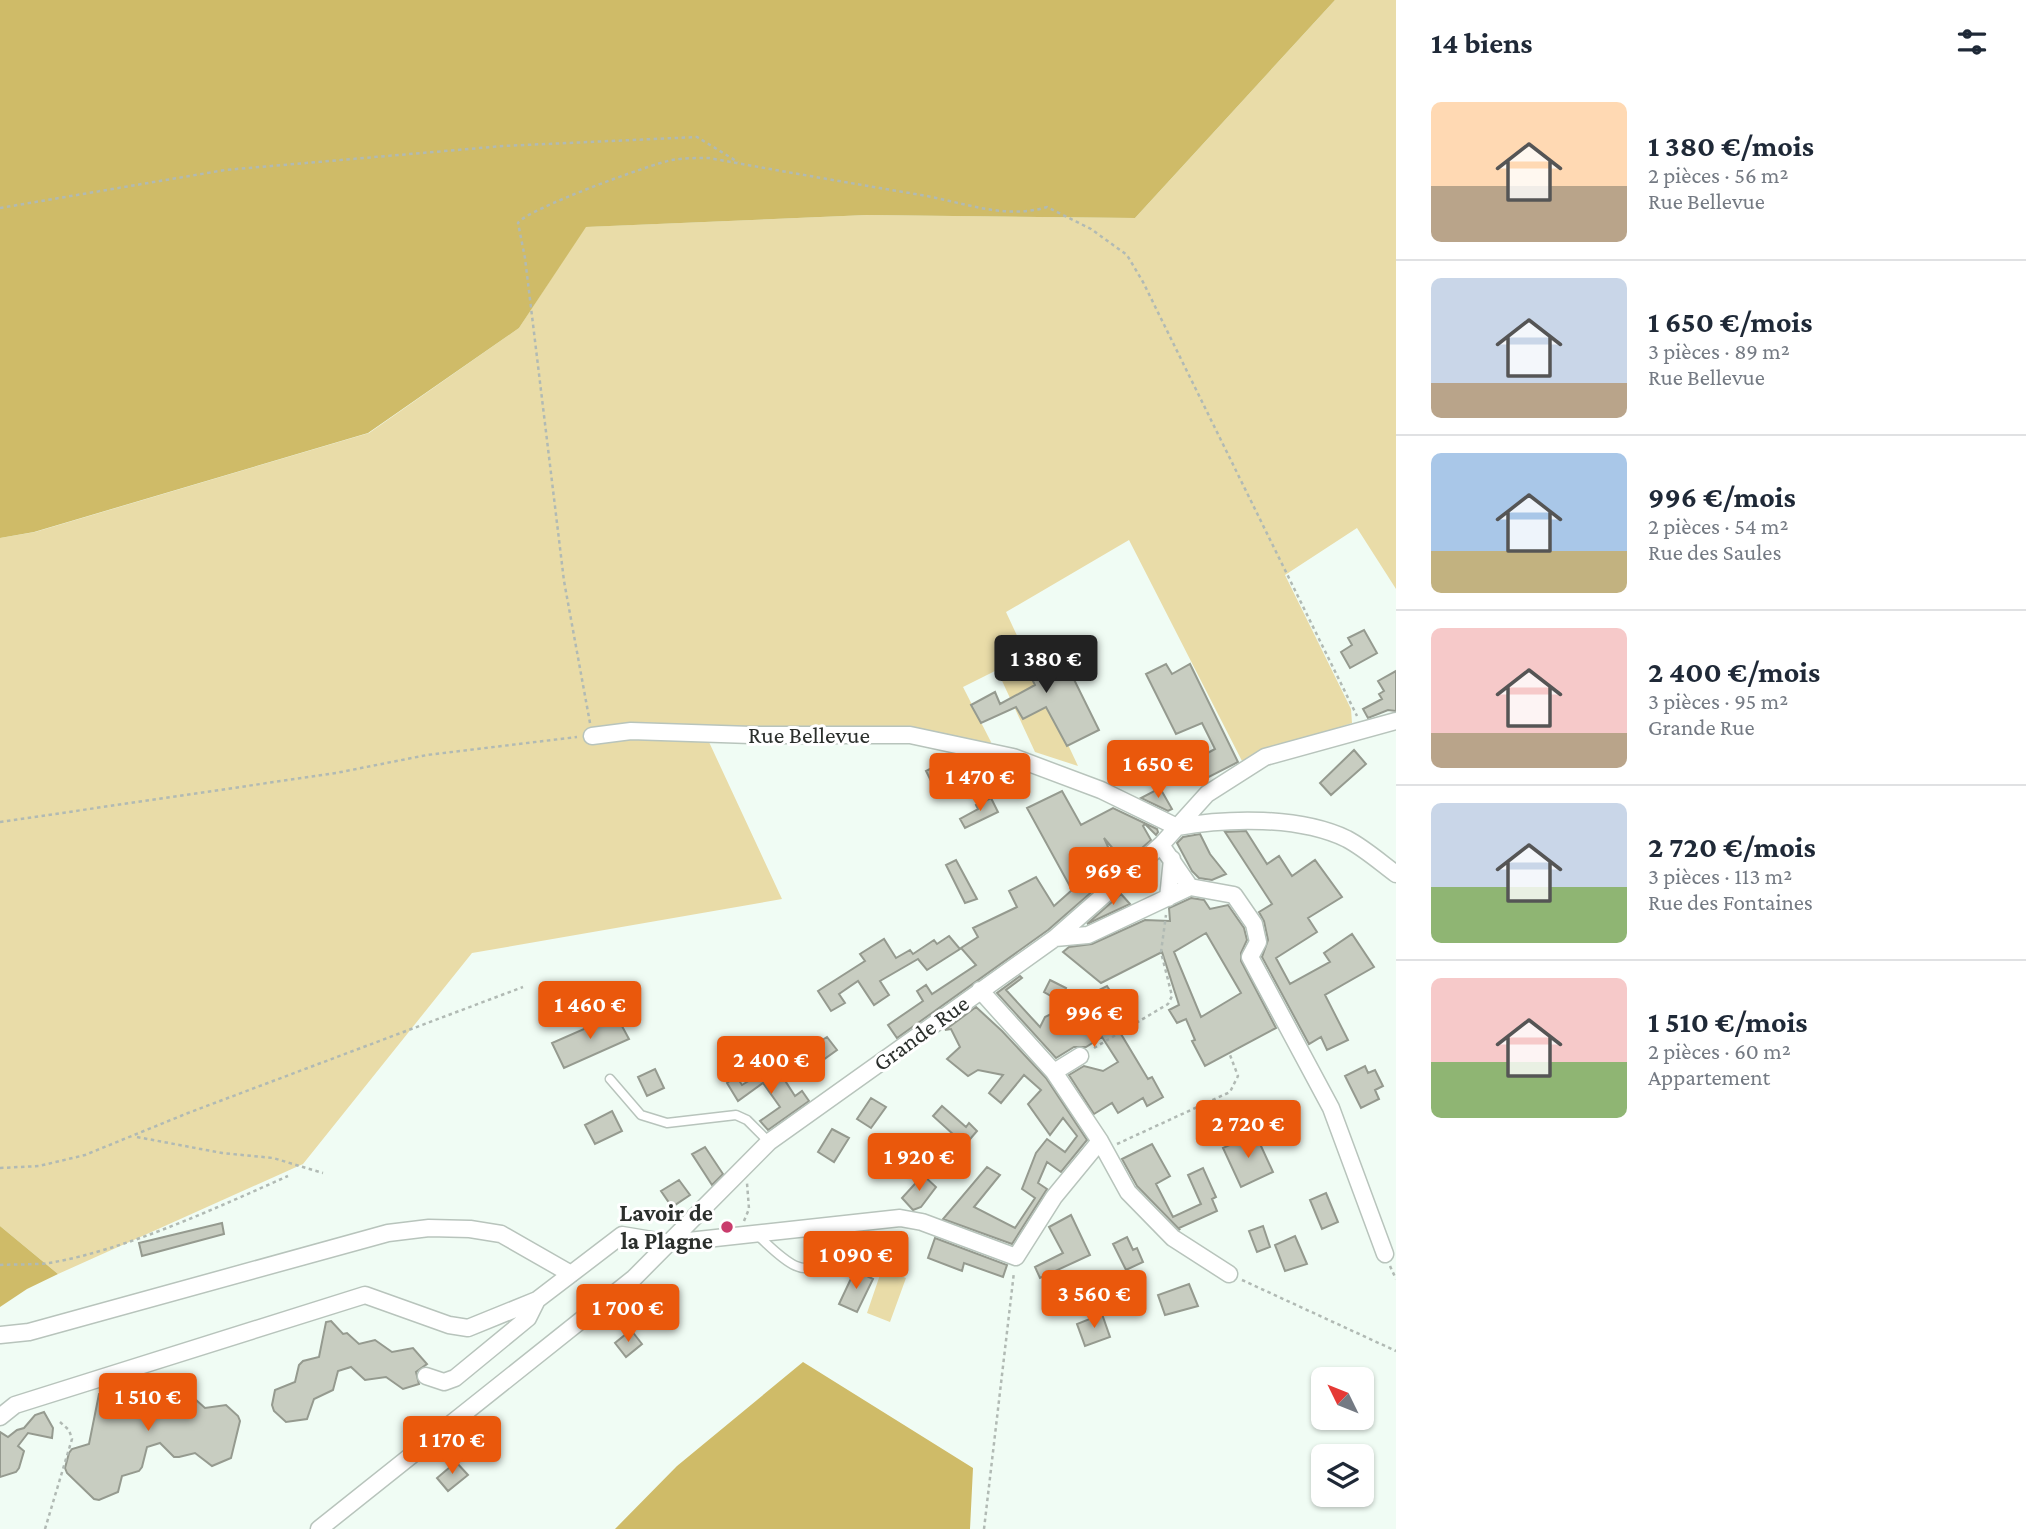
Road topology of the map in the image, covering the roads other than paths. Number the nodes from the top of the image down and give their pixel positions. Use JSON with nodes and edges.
{"nodes":[{"id":1,"x":1396,"y":721,"type":"edge"},
{"id":2,"x":592,"y":736,"type":"road end"},
{"id":3,"x":1177,"y":827,"type":"junction"},
{"id":4,"x":1161,"y":845,"type":"junction"},
{"id":5,"x":1172,"y":859,"type":"junction"},
{"id":6,"x":1396,"y":874,"type":"edge"},
{"id":7,"x":1190,"y":887,"type":"junction"},
{"id":8,"x":1168,"y":898,"type":"junction"},
{"id":9,"x":1055,"y":938,"type":"junction"},
{"id":10,"x":980,"y":990,"type":"junction"},
{"id":11,"x":1080,"y":1056,"type":"road end"},
{"id":12,"x":1054,"y":1072,"type":"junction"},
{"id":13,"x":610,"y":1079,"type":"dead end"},
{"id":14,"x":769,"y":1142,"type":"junction"},
{"id":15,"x":1102,"y":1145,"type":"junction"},
{"id":16,"x":810,"y":1227,"type":"junction"},
{"id":17,"x":756,"y":1234,"type":"junction"},
{"id":18,"x":670,"y":1243,"type":"junction"},
{"id":19,"x":1385,"y":1254,"type":"dead end"},
{"id":20,"x":571,"y":1273,"type":"junction"},
{"id":21,"x":1229,"y":1274,"type":"road end"},
{"id":22,"x":537,"y":1300,"type":"junction"},
{"id":23,"x":0,"y":1335,"type":"edge"},
{"id":24,"x":426,"y":1376,"type":"dead end"},
{"id":25,"x":0,"y":1417,"type":"edge"},
{"id":26,"x":319,"y":1529,"type":"edge"}],
"edges":[{"from":1,"to":3,"type":"street","name":"Grande Rue"},
{"from":2,"to":3,"type":"street","name":"Rue Bellevue"},
{"from":3,"to":4,"type":"street","name":"Grande Rue"},
{"from":3,"to":6,"type":"street"},
{"from":4,"to":5,"type":"street"},
{"from":4,"to":9,"type":"street","name":"Grande Rue"},
{"from":5,"to":7,"type":"street"},
{"from":5,"to":8,"type":"street"},
{"from":7,"to":8,"type":"street"},
{"from":7,"to":19,"type":"street"},
{"from":8,"to":9,"type":"street"},
{"from":9,"to":10,"type":"street","name":"Grande Rue"},
{"from":10,"to":12,"type":"street"},
{"from":10,"to":14,"type":"street","name":"Grande Rue"},
{"from":11,"to":12,"type":"street"},
{"from":12,"to":15,"type":"street"},
{"from":13,"to":14,"type":"lane"},
{"from":14,"to":18,"type":"street","name":"Grande Rue"},
{"from":15,"to":16,"type":"street"},
{"from":15,"to":21,"type":"street"},
{"from":16,"to":17,"type":"street"},
{"from":16,"to":17,"type":"lane"},
{"from":17,"to":18,"type":"street"},
{"from":18,"to":20,"type":"street"},
{"from":18,"to":26,"type":"street","name":"Grande Rue"},
{"from":20,"to":22,"type":"street"},
{"from":20,"to":23,"type":"street"},
{"from":22,"to":24,"type":"street"},
{"from":22,"to":25,"type":"street"}]}
